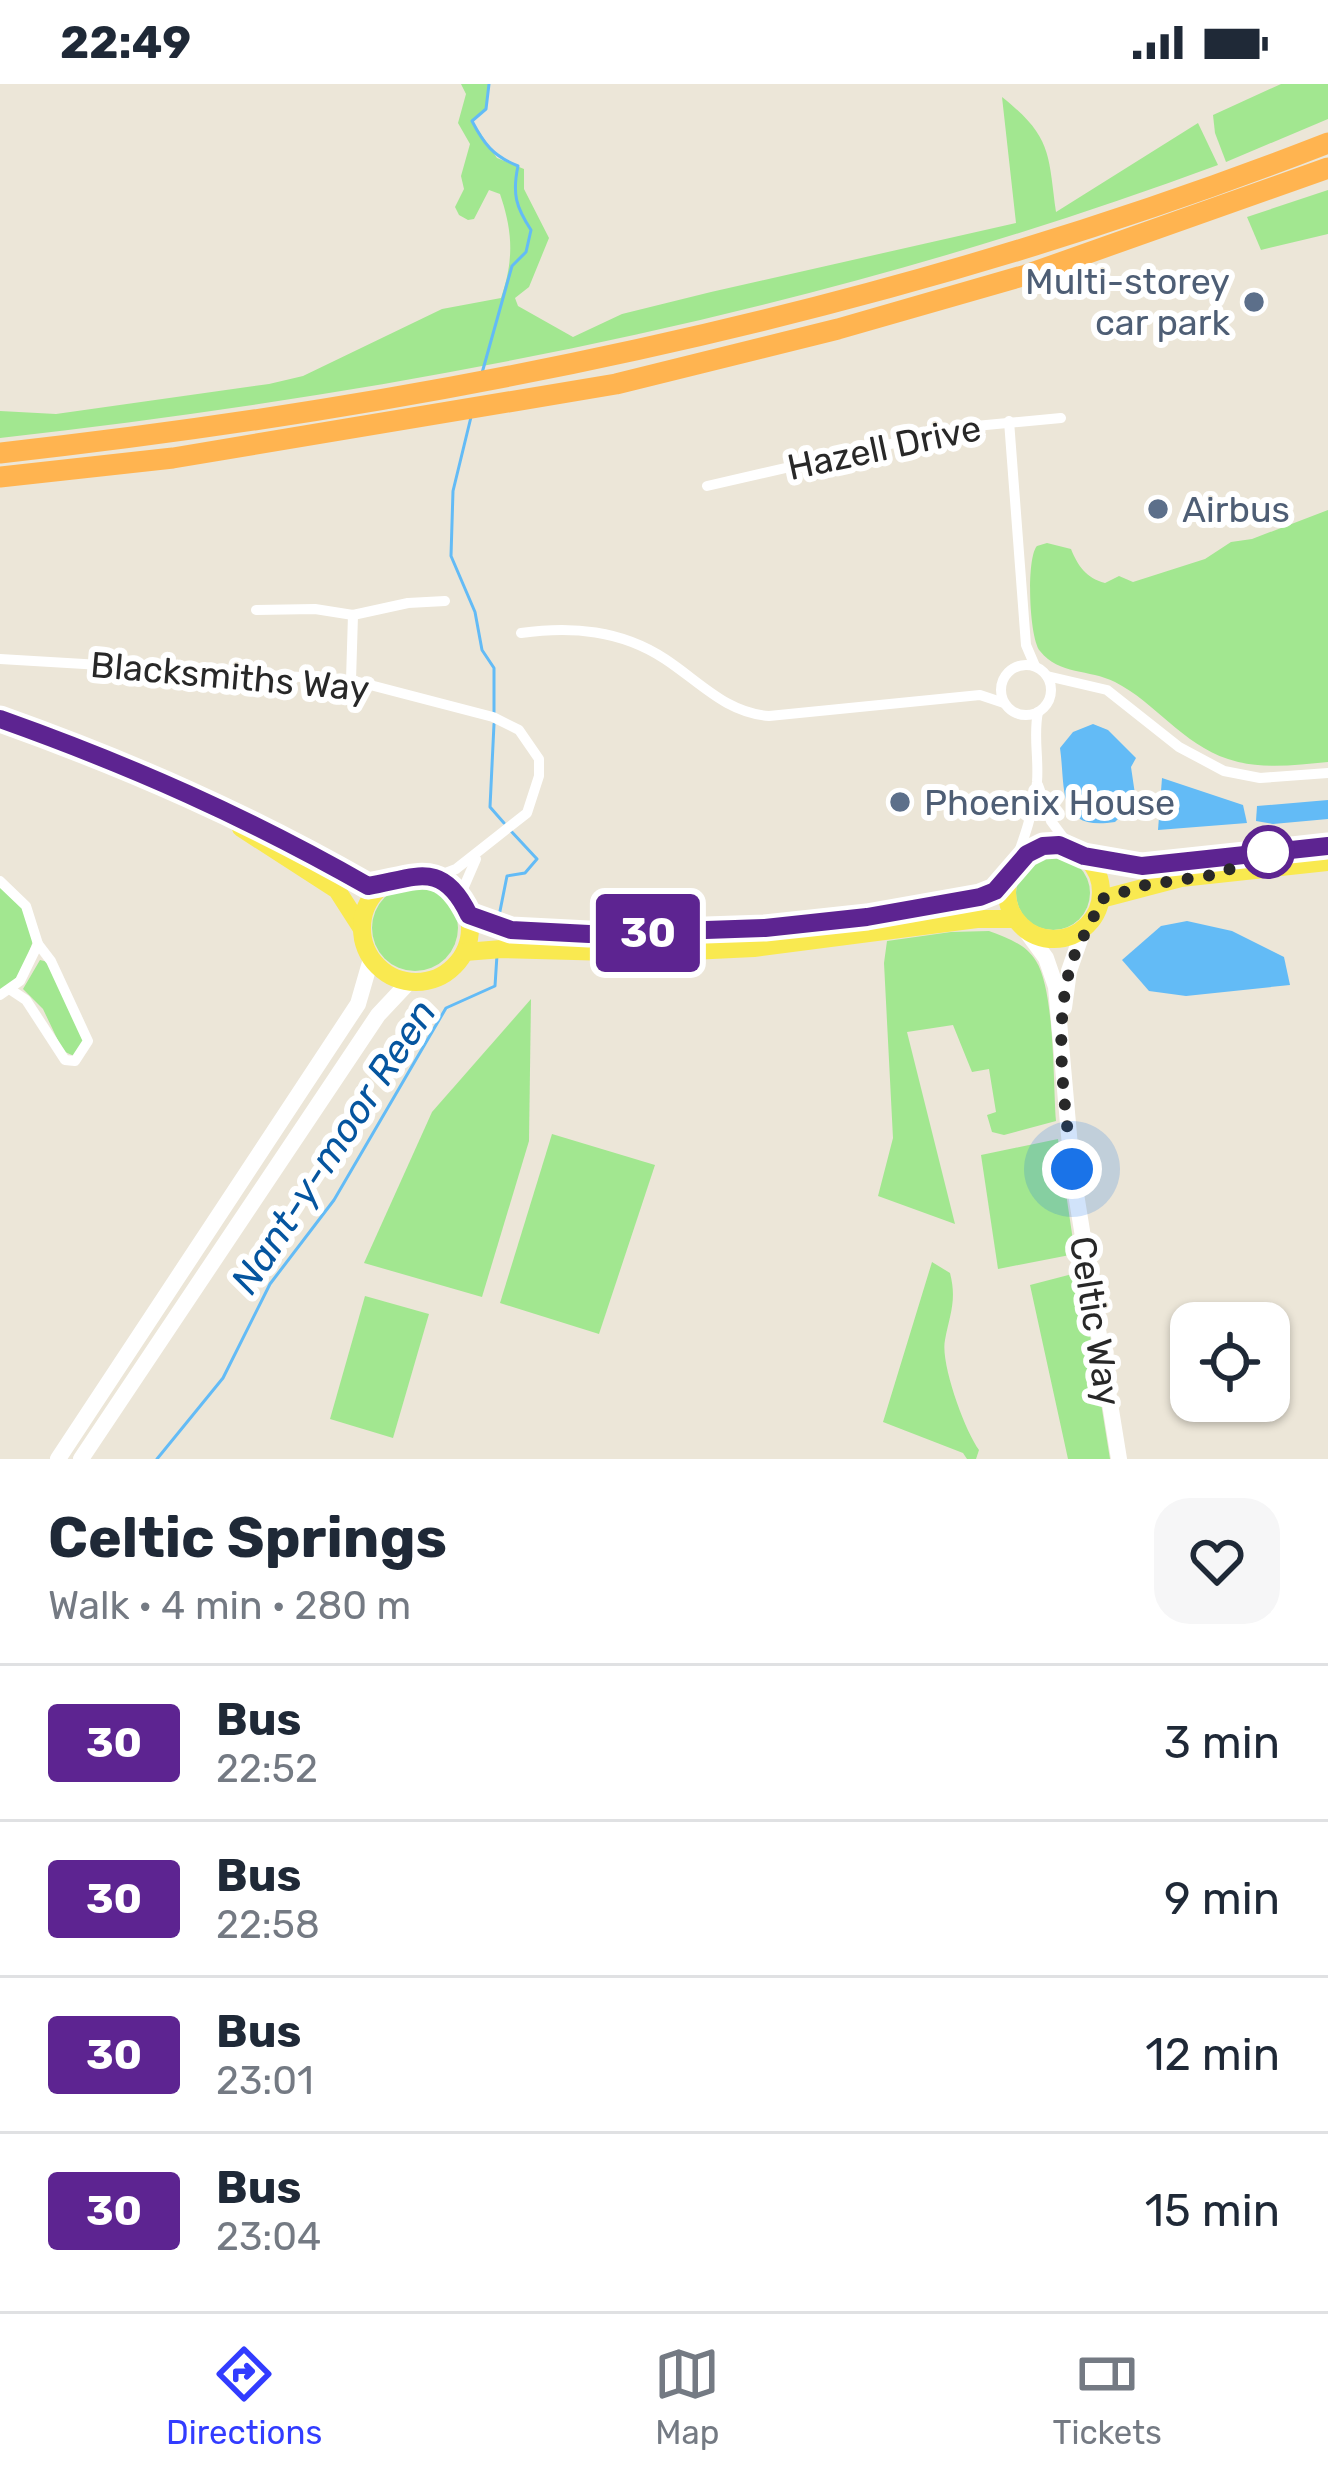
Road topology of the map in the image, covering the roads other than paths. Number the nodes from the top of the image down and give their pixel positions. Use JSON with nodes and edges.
{"nodes":[{"id":1,"x":1328,"y":128,"type":"edge"},
{"id":2,"x":1328,"y":143,"type":"edge"},
{"id":3,"x":1328,"y":168,"type":"edge"},
{"id":4,"x":1328,"y":182,"type":"edge"},
{"id":5,"x":1124,"y":218,"type":"junction"},
{"id":6,"x":1082,"y":257,"type":"junction"},
{"id":7,"x":1061,"y":418,"type":"dead end"},
{"id":8,"x":1010,"y":421,"type":"junction"},
{"id":9,"x":0,"y":453,"type":"edge"},
{"id":10,"x":0,"y":478,"type":"edge"},
{"id":11,"x":707,"y":486,"type":"dead end"},
{"id":12,"x":445,"y":601,"type":"dead end"},
{"id":13,"x":256,"y":610,"type":"dead end"},
{"id":14,"x":353,"y":615,"type":"junction"},
{"id":15,"x":521,"y":633,"type":"dead end"},
{"id":16,"x":1026,"y":644,"type":"junction"},
{"id":17,"x":0,"y":659,"type":"edge"},
{"id":18,"x":1034,"y":666,"type":"junction"},
{"id":19,"x":1010,"y":670,"type":"junction"},
{"id":20,"x":1047,"y":676,"type":"junction"},
{"id":21,"x":351,"y":680,"type":"junction"},
{"id":22,"x":1001,"y":684,"type":"junction"},
{"id":23,"x":1084,"y":684,"type":"junction"},
{"id":24,"x":980,"y":695,"type":"junction"},
{"id":25,"x":1051,"y":695,"type":"junction"},
{"id":26,"x":1004,"y":703,"type":"junction"},
{"id":27,"x":1015,"y":712,"type":"junction"},
{"id":28,"x":1038,"y":712,"type":"junction"},
{"id":29,"x":0,"y":719,"type":"edge"},
{"id":30,"x":1033,"y":735,"type":"junction"},
{"id":31,"x":1328,"y":773,"type":"edge"},
{"id":32,"x":1037,"y":782,"type":"junction"},
{"id":33,"x":192,"y":795,"type":"junction"},
{"id":34,"x":1328,"y":846,"type":"edge"},
{"id":35,"x":480,"y":851,"type":"junction"},
{"id":36,"x":1078,"y":852,"type":"junction"},
{"id":37,"x":1328,"y":862,"type":"edge"},
{"id":38,"x":1011,"y":873,"type":"junction"},
{"id":39,"x":435,"y":878,"type":"junction"},
{"id":40,"x":0,"y":881,"type":"edge"},
{"id":41,"x":385,"y":884,"type":"junction"},
{"id":42,"x":460,"y":896,"type":"junction"},
{"id":43,"x":1101,"y":899,"type":"junction"},
{"id":44,"x":469,"y":915,"type":"junction"},
{"id":45,"x":1019,"y":923,"type":"junction"},
{"id":46,"x":1084,"y":928,"type":"junction"},
{"id":47,"x":362,"y":929,"type":"junction"},
{"id":48,"x":38,"y":944,"type":"junction"},
{"id":49,"x":465,"y":952,"type":"junction"},
{"id":50,"x":371,"y":959,"type":"junction"},
{"id":51,"x":410,"y":982,"type":"junction"},
{"id":52,"x":6,"y":992,"type":"edge"},
{"id":53,"x":1061,"y":1039,"type":"junction"},
{"id":54,"x":58,"y":1459,"type":"edge"},
{"id":55,"x":81,"y":1459,"type":"edge"},
{"id":56,"x":1119,"y":1459,"type":"edge"}],
"edges":[{"from":1,"to":5,"type":"highway"},
{"from":2,"to":5,"type":"highway"},
{"from":3,"to":6,"type":"highway"},
{"from":4,"to":6,"type":"highway"},
{"from":5,"to":9,"type":"highway"},
{"from":6,"to":10,"type":"highway"},
{"from":7,"to":8,"type":"street","name":"Hazell Drive"},
{"from":8,"to":11,"type":"street","name":"Hazell Drive"},
{"from":8,"to":16,"type":"street"},
{"from":12,"to":14,"type":"street"},
{"from":13,"to":14,"type":"street"},
{"from":14,"to":21,"type":"street"},
{"from":15,"to":24,"type":"street"},
{"from":16,"to":18,"type":"street"},
{"from":16,"to":19,"type":"street"},
{"from":17,"to":21,"type":"street","name":"Blacksmiths Way"},
{"from":18,"to":19,"type":"street"},
{"from":18,"to":20,"type":"street"},
{"from":19,"to":22,"type":"street"},
{"from":20,"to":23,"type":"street"},
{"from":20,"to":25,"type":"street"},
{"from":21,"to":35,"type":"street","name":"Blacksmiths Way"},
{"from":22,"to":24,"type":"street"},
{"from":22,"to":26,"type":"street"},
{"from":23,"to":25,"type":"street"},
{"from":23,"to":31,"type":"street"},
{"from":24,"to":26,"type":"street"},
{"from":25,"to":28,"type":"street"},
{"from":26,"to":27,"type":"street"},
{"from":27,"to":28,"type":"street"},
{"from":27,"to":30,"type":"street"},
{"from":28,"to":30,"type":"street"},
{"from":29,"to":33,"type":"main road"},
{"from":30,"to":32,"type":"street"},
{"from":32,"to":36,"type":"street"},
{"from":32,"to":38,"type":"street"},
{"from":33,"to":41,"type":"main road"},
{"from":33,"to":47,"type":"main road"},
{"from":34,"to":36,"type":"main road"},
{"from":35,"to":39,"type":"street","name":"Blacksmiths Way"},
{"from":35,"to":42,"type":"street","name":"Blacksmiths Way"},
{"from":36,"to":38,"type":"main road"},
{"from":36,"to":43,"type":"main road"},
{"from":37,"to":43,"type":"main road"},
{"from":38,"to":44,"type":"main road"},
{"from":38,"to":45,"type":"main road"},
{"from":39,"to":41,"type":"main road"},
{"from":39,"to":42,"type":"main road"},
{"from":40,"to":48,"type":"street"},
{"from":41,"to":47,"type":"main road"},
{"from":42,"to":44,"type":"main road"},
{"from":43,"to":46,"type":"main road"},
{"from":44,"to":49,"type":"main road"},
{"from":45,"to":46,"type":"main road"},
{"from":45,"to":49,"type":"main road"},
{"from":45,"to":53,"type":"street","name":"Celtic Way"},
{"from":46,"to":53,"type":"street","name":"Celtic Way"},
{"from":47,"to":50,"type":"main road"},
{"from":48,"to":52,"type":"street"},
{"from":48,"to":52,"type":"street"},
{"from":49,"to":51,"type":"main road"},
{"from":50,"to":51,"type":"main road"},
{"from":50,"to":54,"type":"street"},
{"from":51,"to":55,"type":"street"},
{"from":53,"to":56,"type":"street","name":"Celtic Way"}]}
